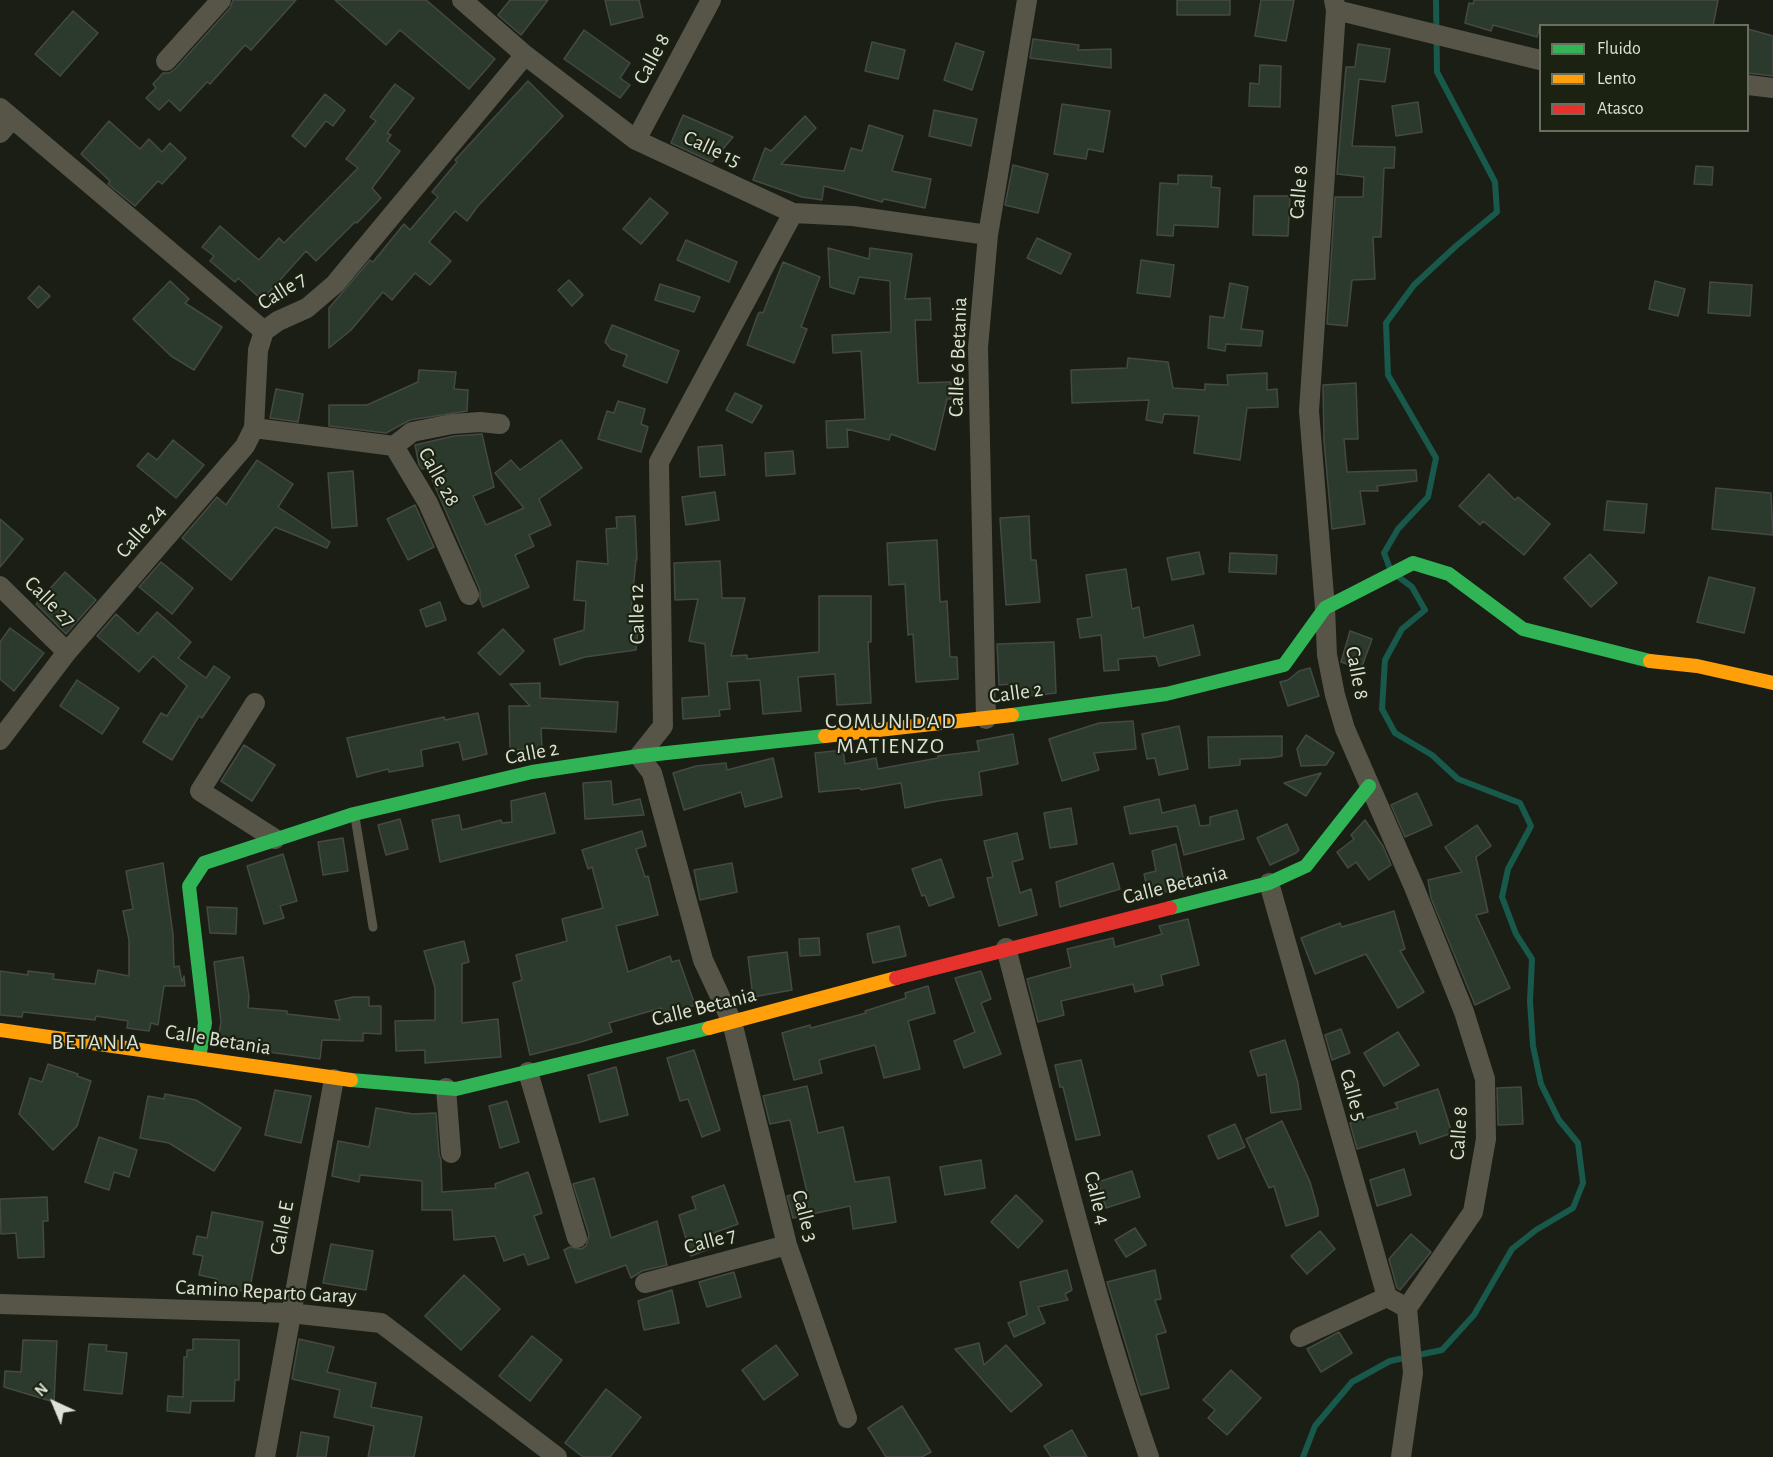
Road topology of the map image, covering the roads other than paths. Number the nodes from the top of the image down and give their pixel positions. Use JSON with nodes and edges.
{"nodes":[{"id":1,"x":221,"y":0,"type":"edge"},
{"id":2,"x":462,"y":0,"type":"edge"},
{"id":3,"x":711,"y":0,"type":"edge"},
{"id":4,"x":1027,"y":0,"type":"edge"},
{"id":5,"x":1335,"y":5,"type":"edge"},
{"id":6,"x":525,"y":55,"type":"junction"},
{"id":7,"x":1539,"y":60,"type":"edge"},
{"id":8,"x":166,"y":61,"type":"dead end"},
{"id":9,"x":1749,"y":85,"type":"edge"},
{"id":10,"x":1773,"y":88,"type":"edge"},
{"id":11,"x":4,"y":120,"type":"edge"},
{"id":12,"x":636,"y":140,"type":"junction"},
{"id":13,"x":794,"y":213,"type":"junction"},
{"id":14,"x":988,"y":235,"type":"junction"},
{"id":15,"x":264,"y":331,"type":"junction"},
{"id":16,"x":500,"y":424,"type":"dead end"},
{"id":17,"x":254,"y":428,"type":"junction"},
{"id":18,"x":394,"y":446,"type":"junction"},
{"id":19,"x":0,"y":586,"type":"edge"},
{"id":20,"x":469,"y":595,"type":"dead end"},
{"id":21,"x":1325,"y":608,"type":"junction"},
{"id":22,"x":67,"y":652,"type":"junction"},
{"id":23,"x":1773,"y":683,"type":"edge"},
{"id":24,"x":255,"y":703,"type":"dead end"},
{"id":25,"x":986,"y":718,"type":"junction"},
{"id":26,"x":0,"y":740,"type":"edge"},
{"id":27,"x":639,"y":756,"type":"junction"},
{"id":28,"x":1369,"y":786,"type":"junction"},
{"id":29,"x":354,"y":814,"type":"junction"},
{"id":30,"x":275,"y":839,"type":"junction"},
{"id":31,"x":1269,"y":883,"type":"junction"},
{"id":32,"x":373,"y":927,"type":"dead end"},
{"id":33,"x":1006,"y":948,"type":"junction"},
{"id":34,"x":732,"y":1022,"type":"junction"},
{"id":35,"x":0,"y":1030,"type":"edge"},
{"id":36,"x":198,"y":1058,"type":"junction"},
{"id":37,"x":528,"y":1072,"type":"junction"},
{"id":38,"x":334,"y":1079,"type":"junction"},
{"id":39,"x":446,"y":1088,"type":"junction"},
{"id":40,"x":451,"y":1153,"type":"dead end"},
{"id":41,"x":577,"y":1238,"type":"dead end"},
{"id":42,"x":787,"y":1245,"type":"junction"},
{"id":43,"x":645,"y":1283,"type":"dead end"},
{"id":44,"x":1387,"y":1297,"type":"junction"},
{"id":45,"x":0,"y":1304,"type":"edge"},
{"id":46,"x":1407,"y":1308,"type":"junction"},
{"id":47,"x":290,"y":1313,"type":"junction"},
{"id":48,"x":1300,"y":1337,"type":"dead end"},
{"id":49,"x":847,"y":1418,"type":"dead end"},
{"id":50,"x":264,"y":1457,"type":"edge"},
{"id":51,"x":557,"y":1457,"type":"edge"},
{"id":52,"x":1149,"y":1457,"type":"edge"},
{"id":53,"x":1401,"y":1457,"type":"edge"}],
"edges":[{"from":1,"to":8,"type":"street"},
{"from":2,"to":6,"type":"street","name":"Calle 15"},
{"from":3,"to":12,"type":"street","name":"Calle 8"},
{"from":4,"to":14,"type":"street","name":"Calle 6 Betania"},
{"from":5,"to":7,"type":"street"},
{"from":5,"to":21,"type":"street","name":"Calle 8"},
{"from":6,"to":12,"type":"street","name":"Calle 15"},
{"from":6,"to":15,"type":"street","name":"Calle 7"},
{"from":9,"to":10,"type":"street"},
{"from":11,"to":15,"type":"street","name":"Calle 7"},
{"from":12,"to":13,"type":"street","name":"Calle 15"},
{"from":13,"to":14,"type":"street","name":"Calle 15"},
{"from":13,"to":27,"type":"street","name":"Calle 12"},
{"from":14,"to":25,"type":"street","name":"Calle 6 Betania"},
{"from":15,"to":17,"type":"street","name":"Calle 24"},
{"from":16,"to":18,"type":"street"},
{"from":17,"to":18,"type":"street","name":"Calle 28"},
{"from":17,"to":22,"type":"street","name":"Calle 24"},
{"from":18,"to":20,"type":"street","name":"Calle 28"},
{"from":19,"to":22,"type":"street","name":"Calle 27"},
{"from":21,"to":23,"type":"street"},
{"from":21,"to":25,"type":"street","name":"Calle 2"},
{"from":21,"to":28,"type":"street","name":"Calle 8"},
{"from":22,"to":26,"type":"street","name":"Calle 24"},
{"from":24,"to":30,"type":"street"},
{"from":25,"to":27,"type":"street","name":"Calle 2"},
{"from":27,"to":29,"type":"street","name":"Calle 2"},
{"from":27,"to":34,"type":"street"},
{"from":28,"to":31,"type":"street","name":"Calle Betania"},
{"from":28,"to":46,"type":"street","name":"Calle 8"},
{"from":29,"to":30,"type":"street","name":"Calle 2"},
{"from":29,"to":32,"type":"lane"},
{"from":30,"to":36,"type":"street","name":"Calle 2"},
{"from":31,"to":33,"type":"street","name":"Calle Betania"},
{"from":31,"to":44,"type":"street","name":"Calle 5"},
{"from":33,"to":34,"type":"street","name":"Calle Betania"},
{"from":33,"to":52,"type":"street","name":"Calle 4"},
{"from":34,"to":37,"type":"street","name":"Calle Betania"},
{"from":34,"to":42,"type":"street","name":"Calle 3"},
{"from":35,"to":36,"type":"street","name":"Calle Betania"},
{"from":36,"to":38,"type":"street","name":"Calle Betania"},
{"from":37,"to":39,"type":"street","name":"Calle Betania"},
{"from":37,"to":41,"type":"street"},
{"from":38,"to":39,"type":"street","name":"Calle Betania"},
{"from":38,"to":47,"type":"street","name":"Calle E"},
{"from":39,"to":40,"type":"street"},
{"from":42,"to":43,"type":"street","name":"Calle 7"},
{"from":42,"to":49,"type":"street","name":"Calle 3"},
{"from":44,"to":46,"type":"street"},
{"from":44,"to":48,"type":"street"},
{"from":45,"to":47,"type":"street","name":"Camino Reparto Garay"},
{"from":46,"to":53,"type":"street"},
{"from":47,"to":50,"type":"street","name":"Calle E"},
{"from":47,"to":51,"type":"street","name":"Camino Reparto Garay"}]}
